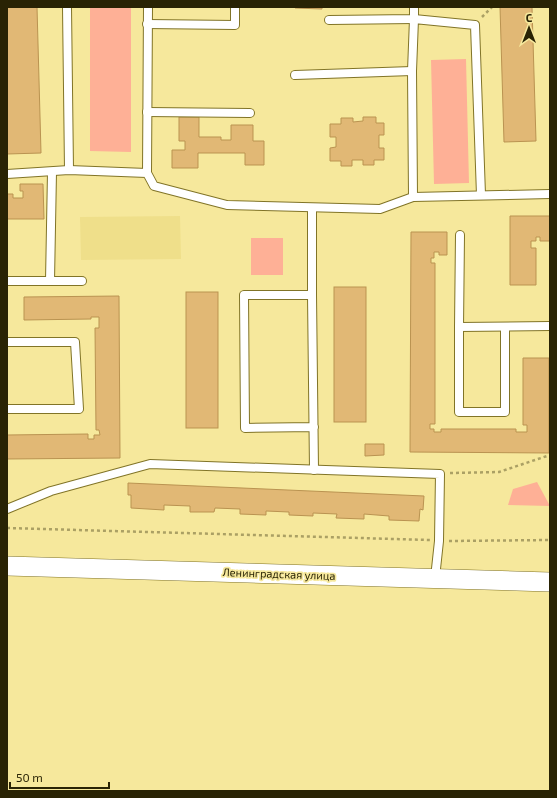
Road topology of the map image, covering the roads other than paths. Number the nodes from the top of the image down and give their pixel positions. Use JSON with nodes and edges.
{"nodes":[{"id":1,"x":68,"y":7,"type":"edge"},
{"id":2,"x":148,"y":7,"type":"edge"},
{"id":3,"x":235,"y":7,"type":"edge"},
{"id":4,"x":414,"y":7,"type":"edge"},
{"id":5,"x":414,"y":19,"type":"junction"},
{"id":6,"x":329,"y":20,"type":"dead end"},
{"id":7,"x":147,"y":24,"type":"junction"},
{"id":8,"x":412,"y":71,"type":"junction"},
{"id":9,"x":295,"y":75,"type":"dead end"},
{"id":10,"x":147,"y":112,"type":"junction"},
{"id":11,"x":250,"y":113,"type":"dead end"},
{"id":12,"x":69,"y":170,"type":"junction"},
{"id":13,"x":52,"y":172,"type":"junction"},
{"id":14,"x":147,"y":173,"type":"junction"},
{"id":15,"x":7,"y":174,"type":"edge"},
{"id":16,"x":550,"y":194,"type":"edge"},
{"id":17,"x":481,"y":195,"type":"junction"},
{"id":18,"x":413,"y":197,"type":"junction"},
{"id":19,"x":312,"y":208,"type":"junction"},
{"id":20,"x":460,"y":235,"type":"dead end"},
{"id":21,"x":7,"y":281,"type":"edge"},
{"id":22,"x":50,"y":281,"type":"junction"},
{"id":23,"x":82,"y":281,"type":"dead end"},
{"id":24,"x":312,"y":295,"type":"junction"},
{"id":25,"x":550,"y":326,"type":"edge"},
{"id":26,"x":459,"y":327,"type":"junction"},
{"id":27,"x":505,"y":327,"type":"junction"},
{"id":28,"x":7,"y":342,"type":"edge"},
{"id":29,"x":7,"y":409,"type":"edge"},
{"id":30,"x":314,"y":427,"type":"junction"},
{"id":31,"x":314,"y":470,"type":"junction"},
{"id":32,"x":7,"y":509,"type":"edge"},
{"id":33,"x":7,"y":566,"type":"edge"},
{"id":34,"x":435,"y":578,"type":"junction"},
{"id":35,"x":550,"y":582,"type":"edge"}],
"edges":[{"from":1,"to":12,"type":"lane"},
{"from":2,"to":7,"type":"lane"},
{"from":3,"to":7,"type":"lane"},
{"from":4,"to":5,"type":"lane"},
{"from":5,"to":6,"type":"lane"},
{"from":5,"to":8,"type":"lane"},
{"from":5,"to":17,"type":"lane"},
{"from":7,"to":10,"type":"lane"},
{"from":8,"to":9,"type":"lane"},
{"from":8,"to":18,"type":"lane"},
{"from":10,"to":11,"type":"lane"},
{"from":10,"to":14,"type":"lane"},
{"from":12,"to":13,"type":"lane"},
{"from":12,"to":14,"type":"lane"},
{"from":13,"to":15,"type":"lane"},
{"from":13,"to":22,"type":"lane"},
{"from":14,"to":19,"type":"lane"},
{"from":16,"to":17,"type":"lane"},
{"from":17,"to":18,"type":"lane"},
{"from":18,"to":19,"type":"lane"},
{"from":19,"to":24,"type":"lane"},
{"from":20,"to":26,"type":"lane"},
{"from":21,"to":22,"type":"lane"},
{"from":22,"to":23,"type":"lane"},
{"from":24,"to":30,"type":"lane"},
{"from":24,"to":30,"type":"lane"},
{"from":25,"to":27,"type":"lane"},
{"from":26,"to":27,"type":"lane"},
{"from":26,"to":27,"type":"lane"},
{"from":28,"to":29,"type":"lane"},
{"from":30,"to":31,"type":"lane"},
{"from":31,"to":32,"type":"lane"},
{"from":31,"to":34,"type":"lane"},
{"from":33,"to":34,"type":"street","name":"Ленинградская улица"},
{"from":34,"to":35,"type":"street","name":"Ленинградская улица"}]}
